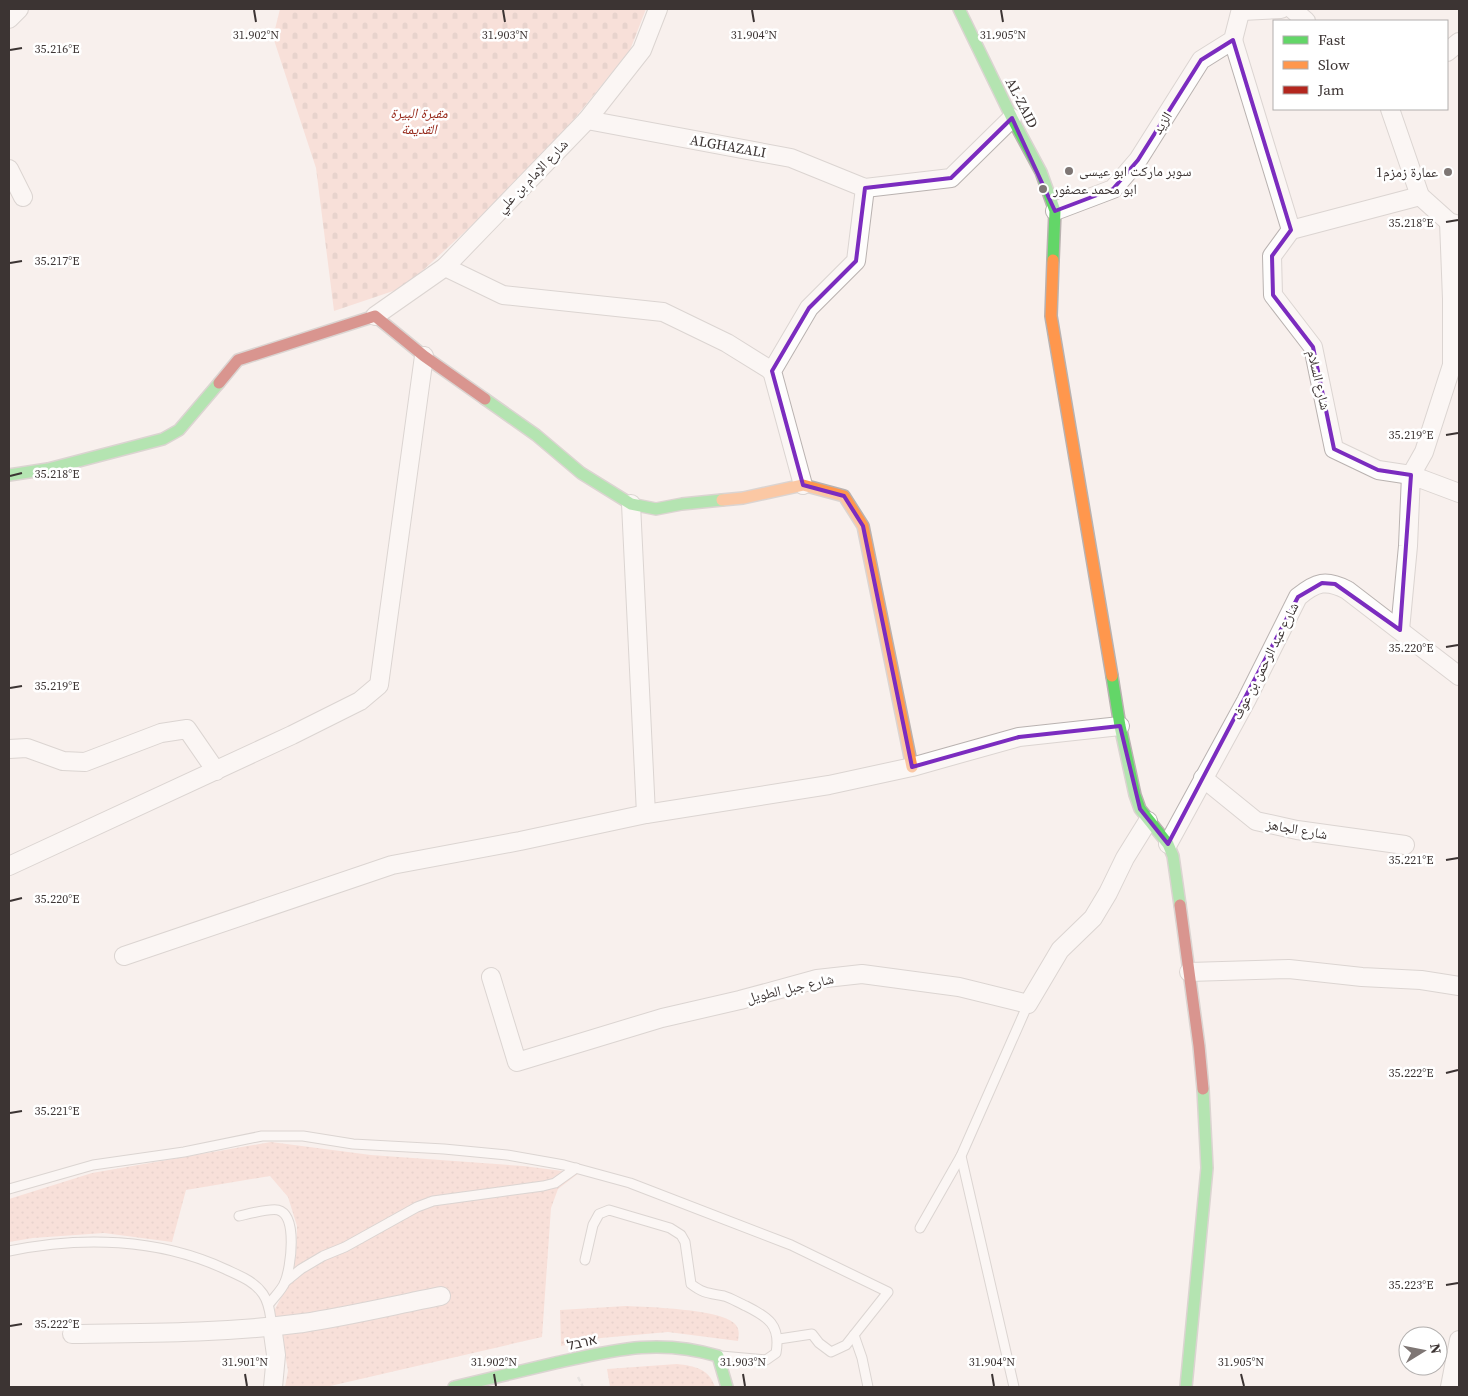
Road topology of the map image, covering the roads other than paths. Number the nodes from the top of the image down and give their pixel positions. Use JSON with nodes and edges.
{"nodes":[{"id":1,"x":19,"y":9,"type":"edge"},
{"id":2,"x":658,"y":9,"type":"edge"},
{"id":3,"x":959,"y":9,"type":"edge"},
{"id":4,"x":1280,"y":9,"type":"edge"},
{"id":5,"x":1292,"y":9,"type":"edge"},
{"id":6,"x":1241,"y":10,"type":"edge"},
{"id":7,"x":9,"y":18,"type":"edge"},
{"id":8,"x":1305,"y":20,"type":"edge"},
{"id":9,"x":1233,"y":40,"type":"junction"},
{"id":10,"x":1459,"y":42,"type":"edge"},
{"id":11,"x":1448,"y":51,"type":"edge"},
{"id":12,"x":1390,"y":110,"type":"edge"},
{"id":13,"x":1012,"y":118,"type":"junction"},
{"id":14,"x":587,"y":120,"type":"junction"},
{"id":15,"x":9,"y":169,"type":"edge"},
{"id":16,"x":865,"y":188,"type":"junction"},
{"id":17,"x":1420,"y":196,"type":"junction"},
{"id":18,"x":23,"y":197,"type":"dead end"},
{"id":19,"x":1055,"y":211,"type":"junction"},
{"id":20,"x":1454,"y":223,"type":"edge"},
{"id":21,"x":1292,"y":230,"type":"junction"},
{"id":22,"x":444,"y":267,"type":"junction"},
{"id":23,"x":375,"y":316,"type":"junction"},
{"id":24,"x":424,"y":356,"type":"junction"},
{"id":25,"x":772,"y":370,"type":"junction"},
{"id":26,"x":9,"y":475,"type":"edge"},
{"id":27,"x":1411,"y":475,"type":"junction"},
{"id":28,"x":802,"y":485,"type":"junction"},
{"id":29,"x":1459,"y":493,"type":"edge"},
{"id":30,"x":631,"y":504,"type":"junction"},
{"id":31,"x":1400,"y":630,"type":"junction"},
{"id":32,"x":1459,"y":676,"type":"edge"},
{"id":33,"x":1120,"y":726,"type":"junction"},
{"id":34,"x":9,"y":749,"type":"edge"},
{"id":35,"x":912,"y":766,"type":"junction"},
{"id":36,"x":216,"y":771,"type":"junction"},
{"id":37,"x":1203,"y":778,"type":"junction"},
{"id":38,"x":646,"y":814,"type":"junction"},
{"id":39,"x":1148,"y":821,"type":"junction"},
{"id":40,"x":1168,"y":844,"type":"junction"},
{"id":41,"x":1405,"y":845,"type":"dead end"},
{"id":42,"x":9,"y":866,"type":"edge"},
{"id":43,"x":124,"y":956,"type":"dead end"},
{"id":44,"x":1189,"y":972,"type":"junction"},
{"id":45,"x":491,"y":977,"type":"dead end"},
{"id":46,"x":1459,"y":986,"type":"edge"},
{"id":47,"x":1028,"y":1004,"type":"junction"},
{"id":48,"x":961,"y":1156,"type":"junction"},
{"id":49,"x":576,"y":1168,"type":"junction"},
{"id":50,"x":9,"y":1189,"type":"edge"},
{"id":51,"x":239,"y":1216,"type":"dead end"},
{"id":52,"x":920,"y":1228,"type":"dead end"},
{"id":53,"x":9,"y":1251,"type":"edge"},
{"id":54,"x":585,"y":1260,"type":"dead end"},
{"id":55,"x":285,"y":1282,"type":"junction"},
{"id":56,"x":441,"y":1296,"type":"dead end"},
{"id":57,"x":269,"y":1304,"type":"junction"},
{"id":58,"x":272,"y":1326,"type":"junction"},
{"id":59,"x":72,"y":1334,"type":"dead end"},
{"id":60,"x":854,"y":1334,"type":"junction"},
{"id":61,"x":779,"y":1339,"type":"junction"},
{"id":62,"x":1459,"y":1340,"type":"edge"},
{"id":63,"x":718,"y":1356,"type":"junction"},
{"id":64,"x":273,"y":1387,"type":"edge"},
{"id":65,"x":454,"y":1387,"type":"edge"},
{"id":66,"x":727,"y":1387,"type":"edge"},
{"id":67,"x":868,"y":1387,"type":"edge"},
{"id":68,"x":1014,"y":1387,"type":"edge"},
{"id":69,"x":1186,"y":1387,"type":"edge"},
{"id":70,"x":1450,"y":1387,"type":"edge"}],
"edges":[{"from":1,"to":7,"type":"street"},
{"from":2,"to":14,"type":"street","name":"شارع الإمام بن علي"},
{"from":3,"to":13,"type":"street","name":"AL-ZAID"},
{"from":4,"to":6,"type":"street"},
{"from":5,"to":8,"type":"street"},
{"from":6,"to":9,"type":"street"},
{"from":9,"to":19,"type":"street","name":"الزيد"},
{"from":9,"to":21,"type":"street"},
{"from":10,"to":11,"type":"street"},
{"from":12,"to":17,"type":"street"},
{"from":13,"to":16,"type":"street"},
{"from":13,"to":19,"type":"street","name":"AL-ZAID"},
{"from":14,"to":16,"type":"street","name":"ALGHAZALI"},
{"from":14,"to":22,"type":"street","name":"شارع الإمام بن علي"},
{"from":15,"to":18,"type":"street"},
{"from":16,"to":25,"type":"street"},
{"from":17,"to":20,"type":"street"},
{"from":17,"to":21,"type":"street"},
{"from":19,"to":33,"type":"street"},
{"from":20,"to":27,"type":"street"},
{"from":21,"to":27,"type":"street","name":"شارع السلام"},
{"from":22,"to":23,"type":"street","name":"شارع الإمام بن علي"},
{"from":22,"to":25,"type":"street"},
{"from":23,"to":24,"type":"street"},
{"from":23,"to":26,"type":"street"},
{"from":24,"to":30,"type":"street"},
{"from":24,"to":36,"type":"street"},
{"from":25,"to":28,"type":"street"},
{"from":27,"to":29,"type":"street"},
{"from":27,"to":31,"type":"street"},
{"from":28,"to":30,"type":"street"},
{"from":28,"to":35,"type":"street"},
{"from":30,"to":38,"type":"street"},
{"from":31,"to":32,"type":"street","name":"شارع عبد الرحمن بن عوف"},
{"from":31,"to":37,"type":"street","name":"شارع عبد الرحمن بن عوف"},
{"from":33,"to":35,"type":"street"},
{"from":33,"to":39,"type":"street"},
{"from":34,"to":36,"type":"street"},
{"from":35,"to":38,"type":"street"},
{"from":36,"to":42,"type":"street"},
{"from":37,"to":40,"type":"street","name":"شارع عبد الرحمن بن عوف"},
{"from":37,"to":41,"type":"street","name":"شارع الجاهز"},
{"from":38,"to":43,"type":"street"},
{"from":39,"to":40,"type":"street"},
{"from":39,"to":47,"type":"street"},
{"from":40,"to":44,"type":"street"},
{"from":44,"to":46,"type":"street"},
{"from":44,"to":69,"type":"street"},
{"from":45,"to":47,"type":"street","name":"شارع جبل الطويل"},
{"from":47,"to":48,"type":"lane"},
{"from":48,"to":52,"type":"lane"},
{"from":48,"to":68,"type":"lane"},
{"from":49,"to":50,"type":"lane"},
{"from":49,"to":55,"type":"lane"},
{"from":49,"to":60,"type":"lane"},
{"from":51,"to":55,"type":"lane"},
{"from":53,"to":57,"type":"lane"},
{"from":54,"to":61,"type":"lane"},
{"from":55,"to":57,"type":"lane"},
{"from":56,"to":58,"type":"street"},
{"from":57,"to":58,"type":"lane"},
{"from":58,"to":59,"type":"street"},
{"from":58,"to":64,"type":"street"},
{"from":60,"to":61,"type":"lane"},
{"from":60,"to":67,"type":"lane"},
{"from":61,"to":63,"type":"lane"},
{"from":62,"to":70,"type":"street"},
{"from":63,"to":65,"type":"street","name":"ארבל"},
{"from":63,"to":66,"type":"street"}]}
